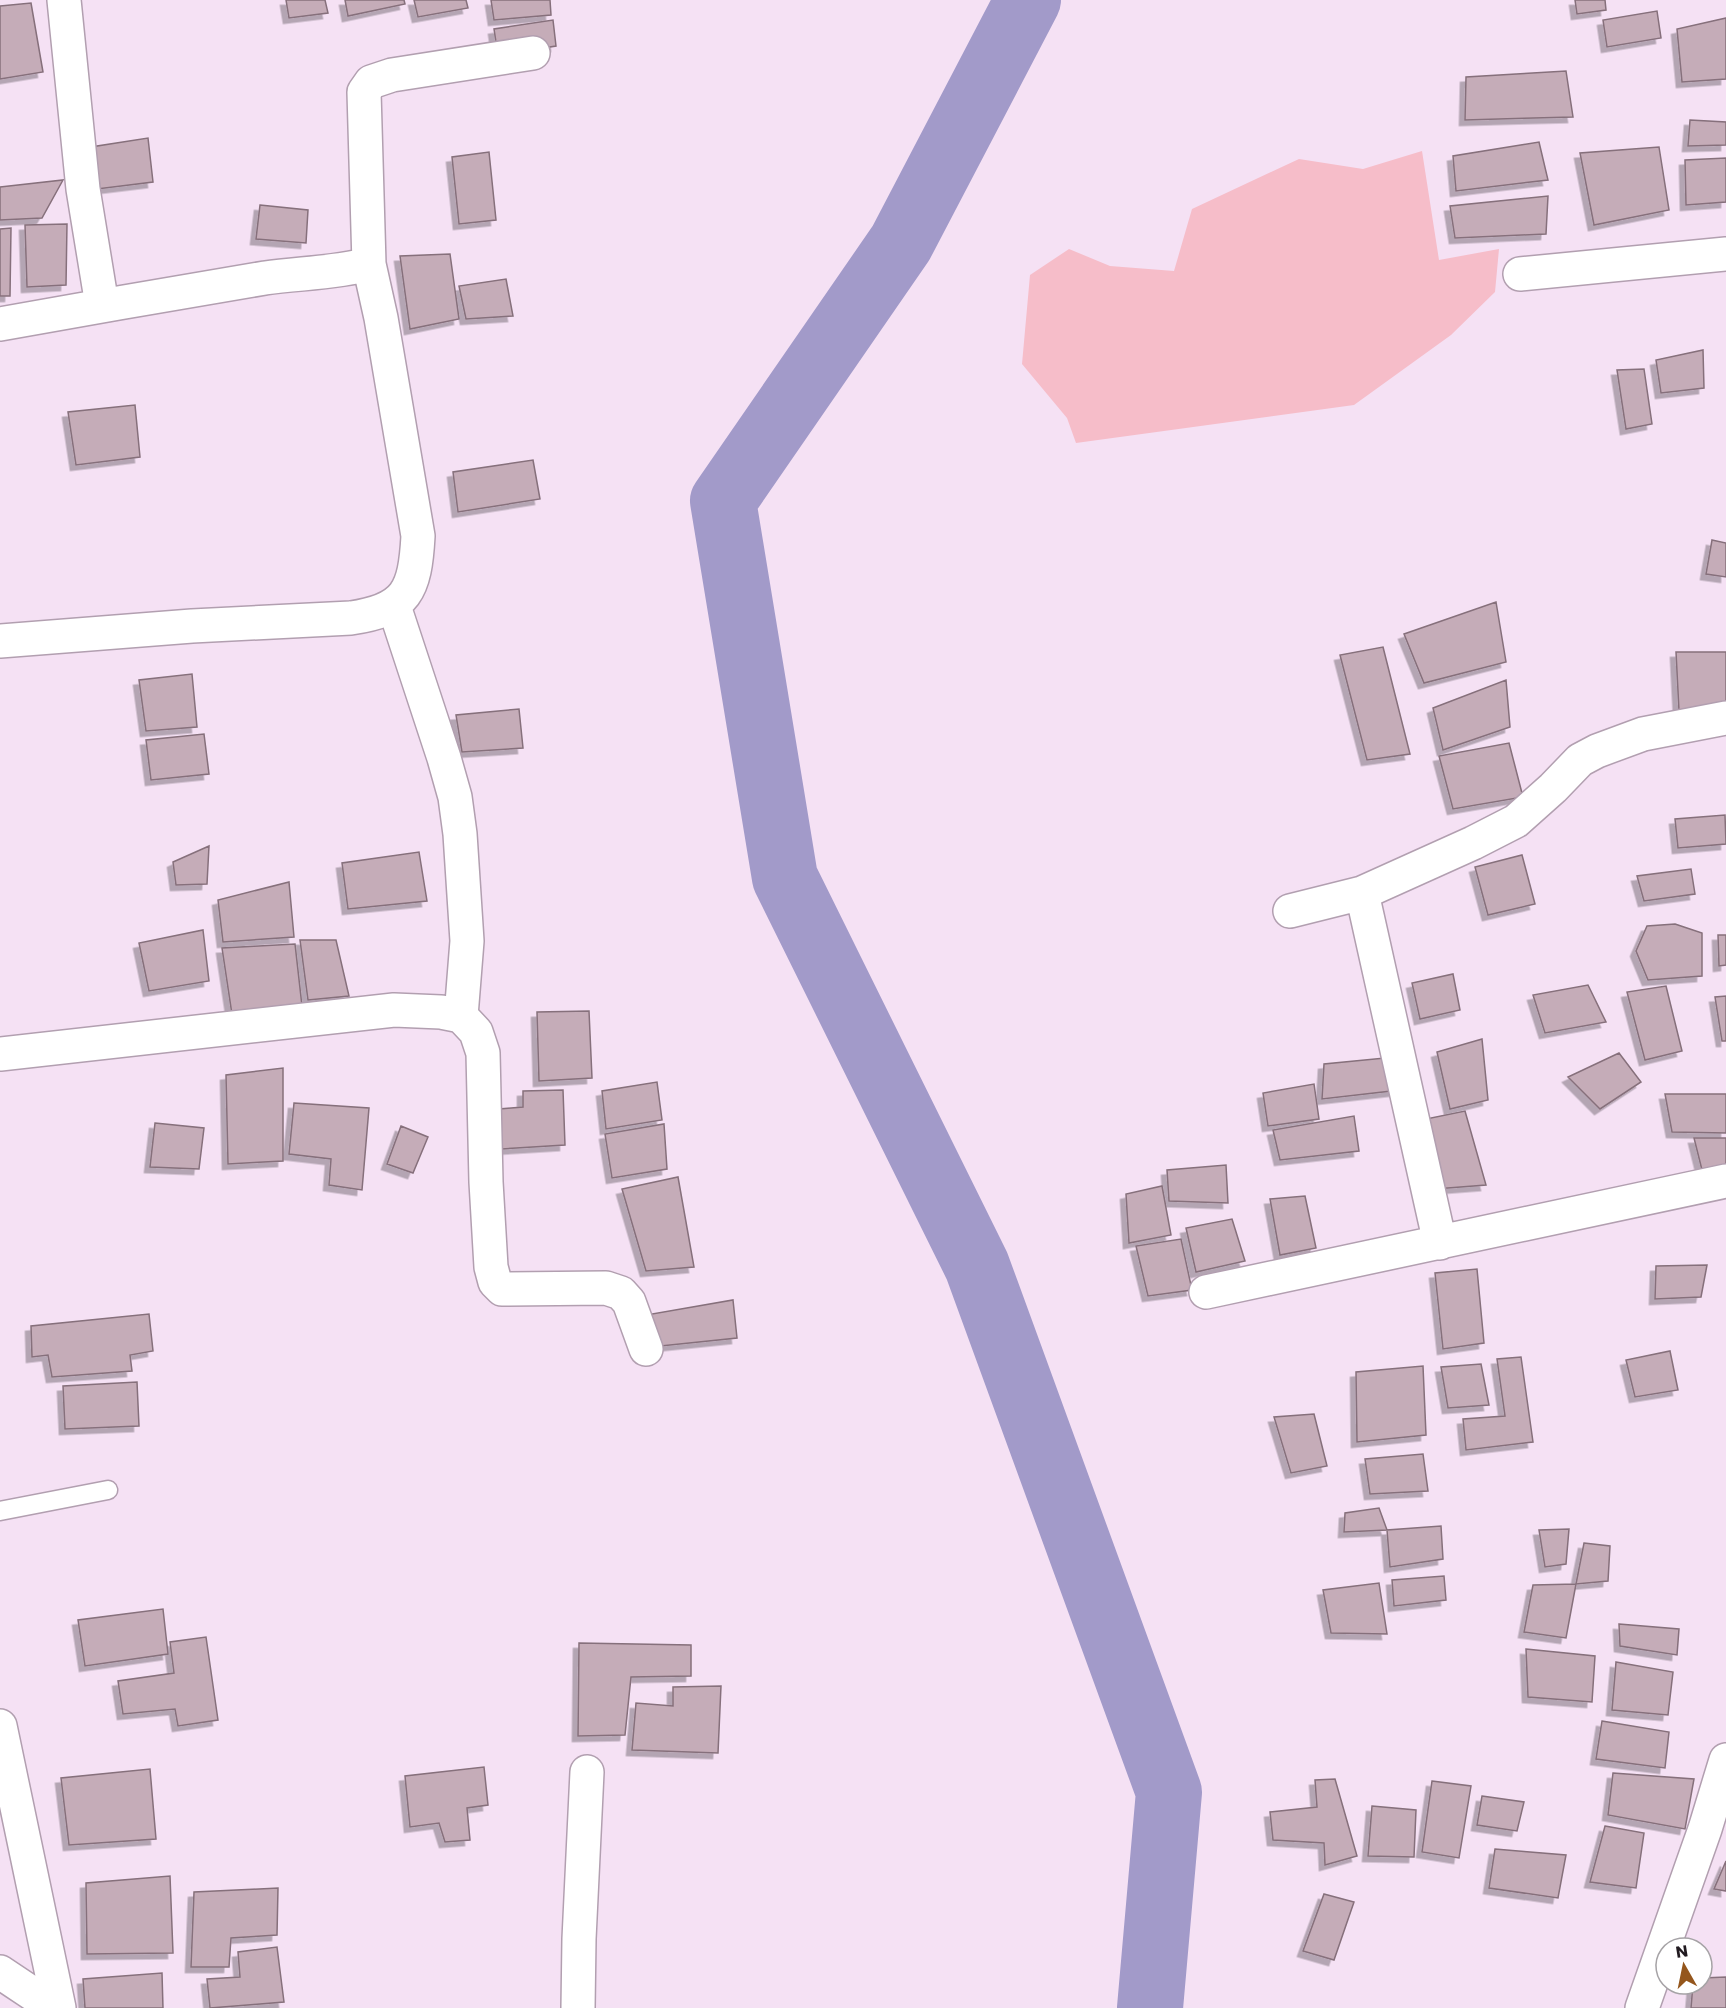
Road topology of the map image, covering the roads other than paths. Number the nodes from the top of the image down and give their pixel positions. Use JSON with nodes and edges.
{"nodes":[{"id":1,"x":64,"y":0,"type":"edge"},
{"id":2,"x":533,"y":53,"type":"dead end"},
{"id":3,"x":1726,"y":254,"type":"edge"},
{"id":4,"x":369,"y":264,"type":"junction"},
{"id":5,"x":1520,"y":274,"type":"dead end"},
{"id":6,"x":102,"y":305,"type":"junction"},
{"id":7,"x":0,"y":324,"type":"edge"},
{"id":8,"x":394,"y":606,"type":"junction"},
{"id":9,"x":0,"y":641,"type":"edge"},
{"id":10,"x":1726,"y":718,"type":"edge"},
{"id":11,"x":1362,"y":893,"type":"junction"},
{"id":12,"x":1290,"y":911,"type":"dead end"},
{"id":13,"x":461,"y":1016,"type":"junction"},
{"id":14,"x":0,"y":1054,"type":"edge"},
{"id":15,"x":1726,"y":1181,"type":"edge"},
{"id":16,"x":1440,"y":1243,"type":"junction"},
{"id":17,"x":1206,"y":1292,"type":"dead end"},
{"id":18,"x":646,"y":1349,"type":"dead end"},
{"id":19,"x":108,"y":1490,"type":"dead end"},
{"id":20,"x":0,"y":1511,"type":"edge"},
{"id":21,"x":0,"y":1726,"type":"edge"},
{"id":22,"x":1726,"y":1760,"type":"edge"},
{"id":23,"x":587,"y":1772,"type":"dead end"},
{"id":24,"x":0,"y":1972,"type":"edge"},
{"id":25,"x":56,"y":2008,"type":"edge"},
{"id":26,"x":578,"y":2008,"type":"edge"},
{"id":27,"x":1642,"y":2008,"type":"edge"}],
"edges":[{"from":1,"to":6,"type":"street"},
{"from":2,"to":4,"type":"street"},
{"from":3,"to":5,"type":"street"},
{"from":4,"to":6,"type":"street"},
{"from":4,"to":8,"type":"street"},
{"from":6,"to":7,"type":"street"},
{"from":8,"to":9,"type":"street"},
{"from":8,"to":13,"type":"street"},
{"from":10,"to":11,"type":"street"},
{"from":11,"to":12,"type":"street"},
{"from":11,"to":16,"type":"street"},
{"from":13,"to":14,"type":"street"},
{"from":13,"to":18,"type":"street"},
{"from":15,"to":16,"type":"street"},
{"from":16,"to":17,"type":"street"},
{"from":19,"to":20,"type":"lane"},
{"from":21,"to":25,"type":"street"},
{"from":22,"to":27,"type":"street"},
{"from":23,"to":26,"type":"street"},
{"from":24,"to":25,"type":"street"}]}
